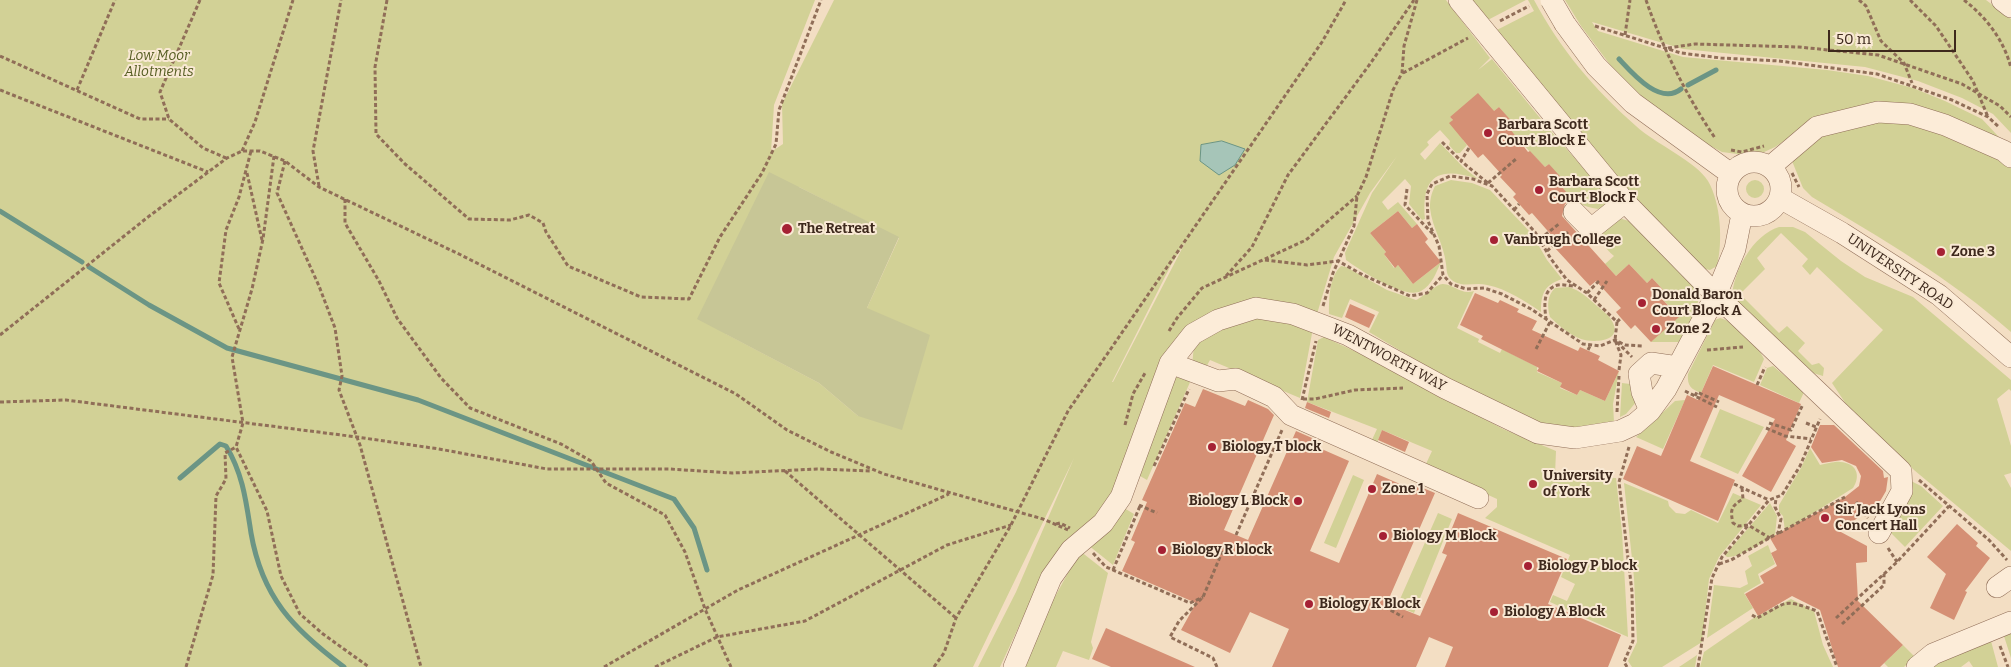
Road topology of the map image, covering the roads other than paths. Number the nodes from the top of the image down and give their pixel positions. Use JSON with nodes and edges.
{"nodes":[{"id":1,"x":1459,"y":0,"type":"edge"},
{"id":2,"x":1552,"y":0,"type":"edge"},
{"id":3,"x":2002,"y":0,"type":"edge"},
{"id":4,"x":2011,"y":7,"type":"edge"},
{"id":5,"x":2011,"y":157,"type":"edge"},
{"id":6,"x":1770,"y":167,"type":"junction"},
{"id":7,"x":1731,"y":174,"type":"junction"},
{"id":8,"x":1780,"y":198,"type":"junction"},
{"id":9,"x":1625,"y":202,"type":"junction"},
{"id":10,"x":1742,"y":214,"type":"junction"},
{"id":11,"x":1578,"y":216,"type":"road end"},
{"id":12,"x":1716,"y":295,"type":"junction"},
{"id":13,"x":2011,"y":357,"type":"edge"},
{"id":14,"x":1170,"y":363,"type":"junction"},
{"id":15,"x":1673,"y":375,"type":"junction"},
{"id":16,"x":1650,"y":411,"type":"junction"},
{"id":17,"x":1478,"y":498,"type":"dead end"},
{"id":18,"x":1879,"y":533,"type":"dead end"},
{"id":19,"x":2011,"y":622,"type":"edge"},
{"id":20,"x":1014,"y":667,"type":"edge"},
{"id":21,"x":1917,"y":667,"type":"edge"}],
"edges":[{"from":1,"to":9,"type":"street"},
{"from":2,"to":7,"type":"street","bridge":true},
{"from":3,"to":4,"type":"street"},
{"from":5,"to":6,"type":"street"},
{"from":6,"to":7,"type":"street"},
{"from":6,"to":8,"type":"street"},
{"from":7,"to":10,"type":"street"},
{"from":8,"to":10,"type":"street"},
{"from":8,"to":13,"type":"street","name":"UNIVERSITY ROAD"},
{"from":9,"to":11,"type":"street"},
{"from":9,"to":12,"type":"street"},
{"from":10,"to":12,"type":"street","name":"WENTWORTH WAY"},
{"from":12,"to":15,"type":"street","name":"WENTWORTH WAY"},
{"from":12,"to":18,"type":"street"},
{"from":14,"to":16,"type":"street","name":"WENTWORTH WAY"},
{"from":14,"to":17,"type":"street"},
{"from":14,"to":20,"type":"street","name":"WENTWORTH WAY"},
{"from":15,"to":16,"type":"street","name":"WENTWORTH WAY"},
{"from":15,"to":16,"type":"street"},
{"from":19,"to":21,"type":"street"}]}
